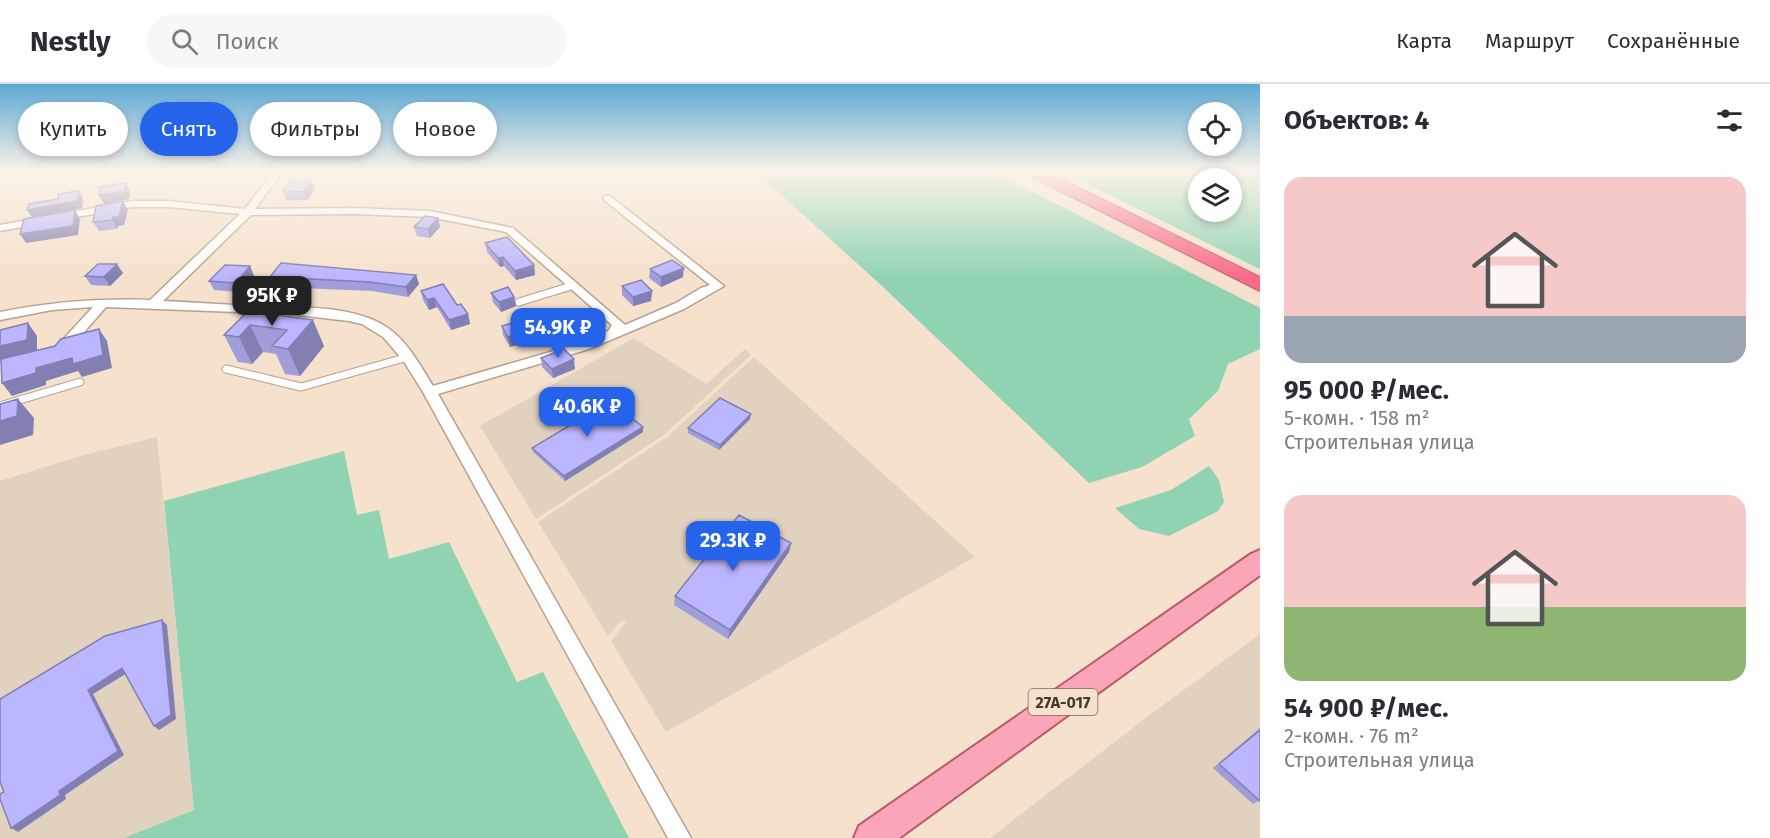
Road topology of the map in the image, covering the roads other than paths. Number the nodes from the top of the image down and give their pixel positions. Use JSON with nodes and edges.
{"nodes":[{"id":1,"x":114,"y":207,"type":"edge"},
{"id":2,"x":200,"y":207,"type":"edge"},
{"id":3,"x":252,"y":207,"type":"edge"},
{"id":4,"x":619,"y":207,"type":"edge"},
{"id":5,"x":1104,"y":207,"type":"edge"},
{"id":6,"x":248,"y":212,"type":"junction"},
{"id":7,"x":0,"y":228,"type":"edge"},
{"id":8,"x":575,"y":285,"type":"junction"},
{"id":9,"x":1260,"y":285,"type":"edge"},
{"id":10,"x":519,"y":302,"type":"dead end"},
{"id":11,"x":103,"y":303,"type":"junction"},
{"id":12,"x":153,"y":304,"type":"junction"},
{"id":13,"x":0,"y":316,"type":"edge"},
{"id":14,"x":613,"y":333,"type":"junction"},
{"id":15,"x":49,"y":355,"type":"edge"},
{"id":16,"x":408,"y":357,"type":"junction"},
{"id":17,"x":226,"y":369,"type":"dead end"},
{"id":18,"x":80,"y":382,"type":"dead end"},
{"id":19,"x":430,"y":392,"type":"junction"},
{"id":20,"x":0,"y":406,"type":"edge"},
{"id":21,"x":1260,"y":561,"type":"edge"},
{"id":22,"x":680,"y":838,"type":"edge"},
{"id":23,"x":871,"y":838,"type":"edge"}],
"edges":[{"from":1,"to":7,"type":"street"},
{"from":2,"to":6,"type":"street"},
{"from":3,"to":6,"type":"street"},
{"from":4,"to":14,"type":"street"},
{"from":5,"to":9,"type":"highway"},
{"from":6,"to":8,"type":"street"},
{"from":6,"to":12,"type":"street"},
{"from":8,"to":10,"type":"lane"},
{"from":8,"to":14,"type":"street"},
{"from":11,"to":12,"type":"street"},
{"from":11,"to":13,"type":"street"},
{"from":11,"to":15,"type":"street"},
{"from":12,"to":16,"type":"street"},
{"from":14,"to":19,"type":"street"},
{"from":16,"to":17,"type":"lane"},
{"from":16,"to":19,"type":"street"},
{"from":18,"to":20,"type":"lane"},
{"from":19,"to":22,"type":"street"},
{"from":21,"to":23,"type":"main road","number":"27А-017"}]}
